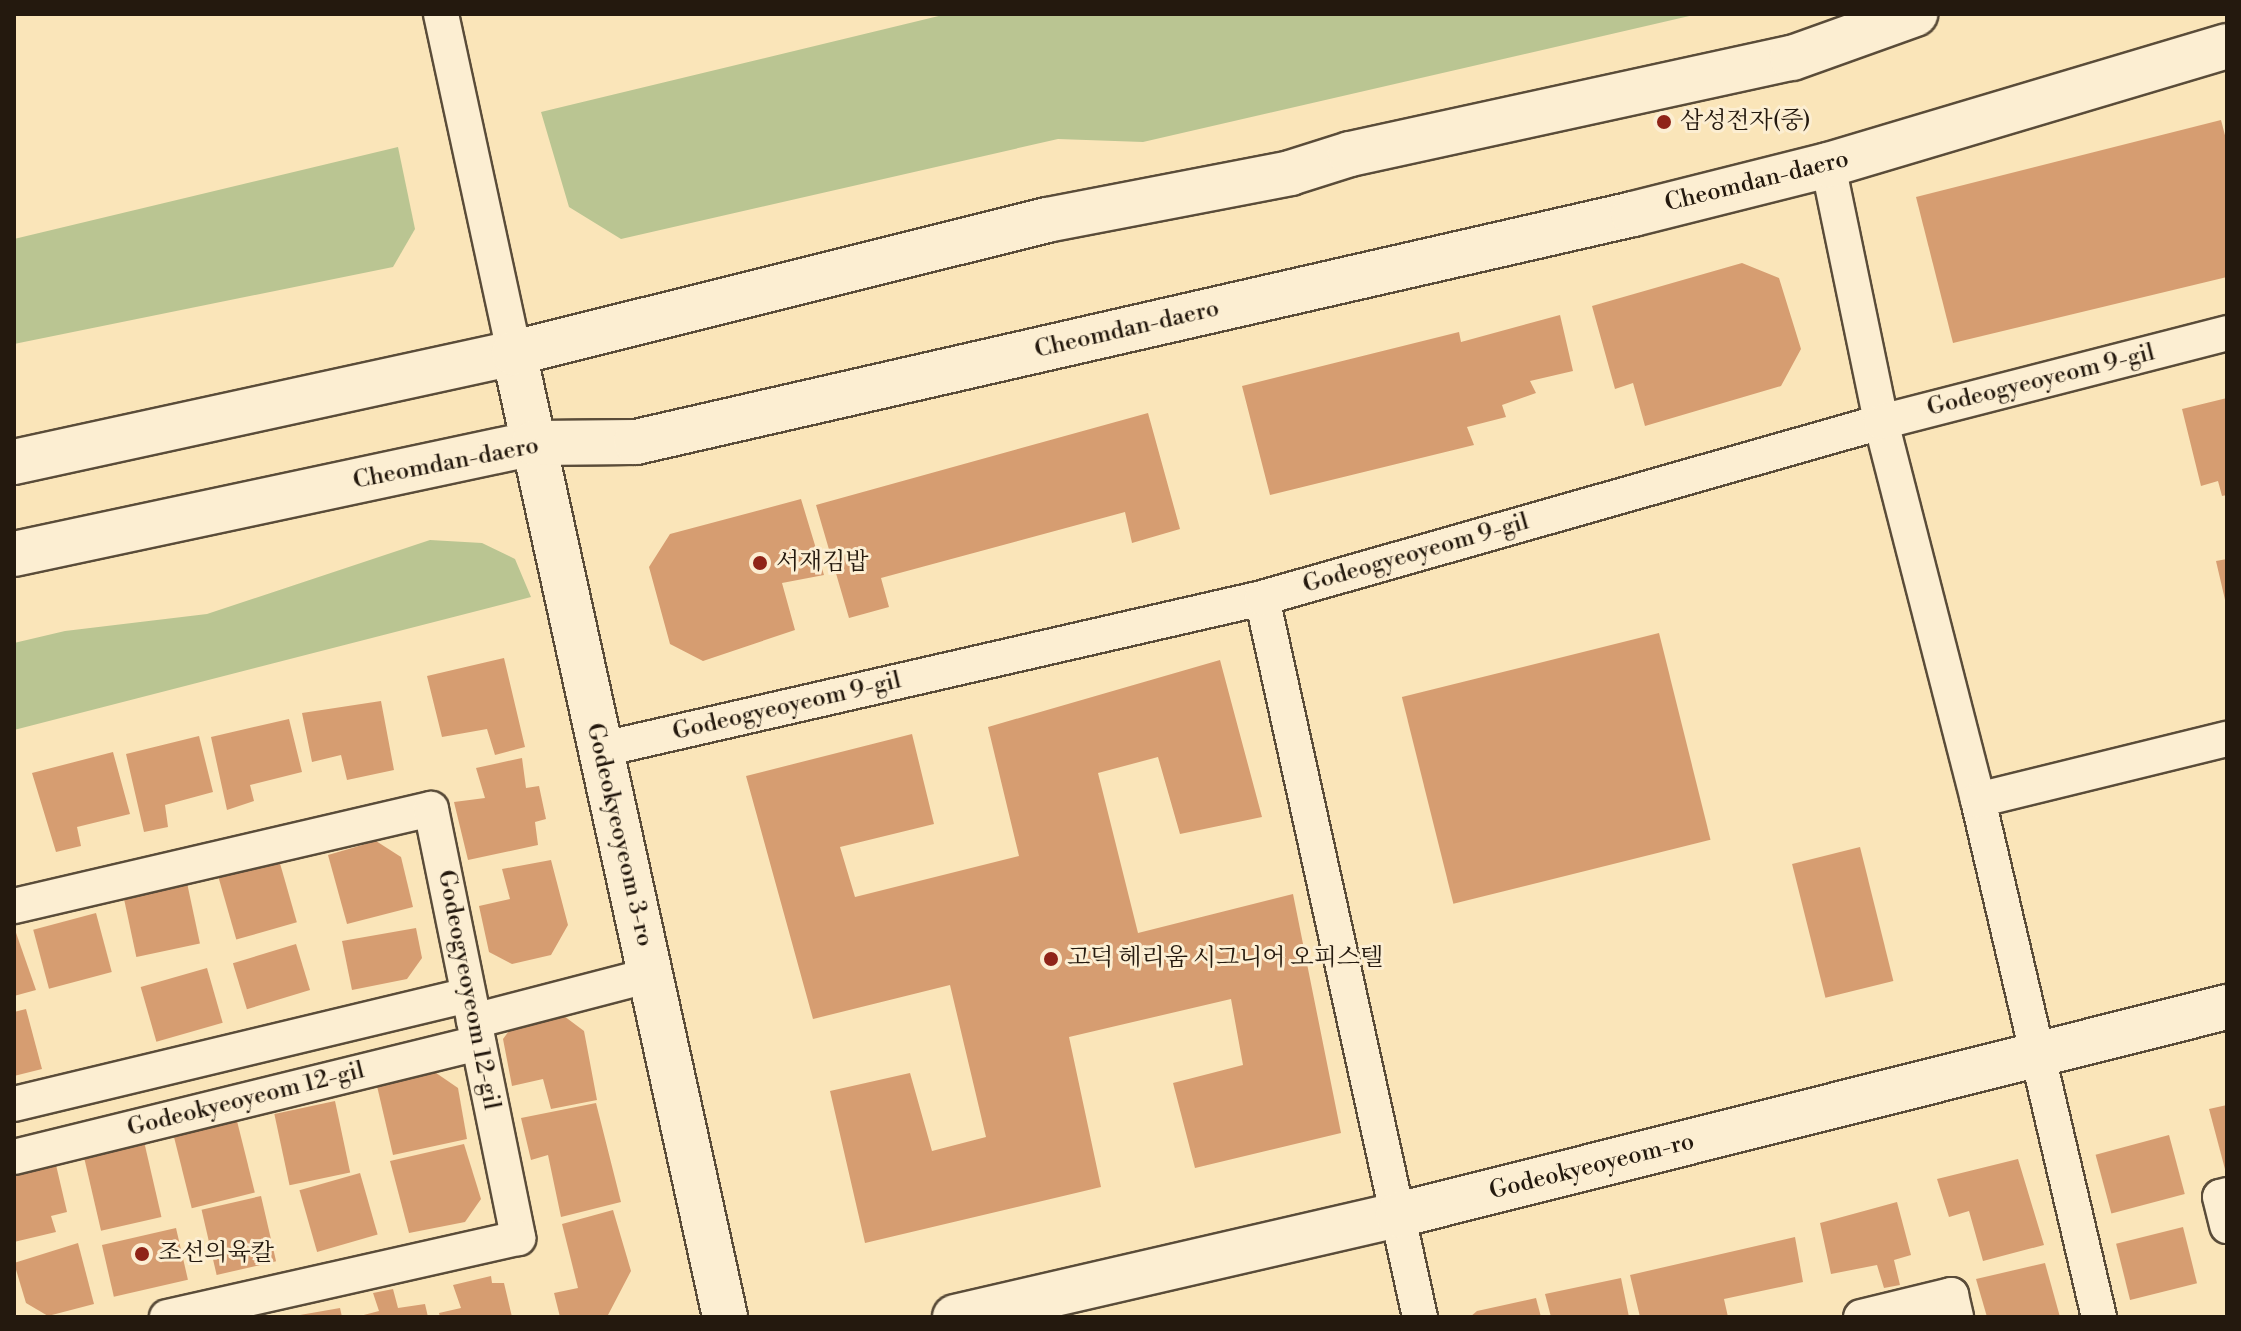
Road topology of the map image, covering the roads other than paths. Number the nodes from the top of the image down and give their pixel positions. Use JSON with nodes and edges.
{"nodes":[{"id":1,"x":441,"y":14,"type":"edge"},
{"id":2,"x":1915,"y":14,"type":"edge"},
{"id":3,"x":2227,"y":46,"type":"edge"},
{"id":4,"x":1828,"y":165,"type":"junction"},
{"id":5,"x":2227,"y":333,"type":"edge"},
{"id":6,"x":514,"y":353,"type":"junction"},
{"id":7,"x":1881,"y":422,"type":"junction"},
{"id":8,"x":534,"y":443,"type":"junction"},
{"id":9,"x":14,"y":462,"type":"edge"},
{"id":10,"x":14,"y":554,"type":"edge"},
{"id":11,"x":1262,"y":598,"type":"junction"},
{"id":12,"x":2227,"y":739,"type":"edge"},
{"id":13,"x":599,"y":750,"type":"junction"},
{"id":14,"x":1978,"y":800,"type":"junction"},
{"id":15,"x":14,"y":906,"type":"edge"},
{"id":16,"x":651,"y":975,"type":"junction"},
{"id":17,"x":2227,"y":1007,"type":"edge"},
{"id":18,"x":473,"y":1019,"type":"junction"},
{"id":19,"x":2039,"y":1055,"type":"junction"},
{"id":20,"x":14,"y":1104,"type":"edge"},
{"id":21,"x":14,"y":1157,"type":"edge"},
{"id":22,"x":2227,"y":1195,"type":"edge"},
{"id":23,"x":1398,"y":1215,"type":"junction"},
{"id":24,"x":2227,"y":1226,"type":"edge"},
{"id":25,"x":167,"y":1317,"type":"edge"},
{"id":26,"x":725,"y":1317,"type":"edge"},
{"id":27,"x":955,"y":1317,"type":"edge"},
{"id":28,"x":1420,"y":1317,"type":"edge"},
{"id":29,"x":1861,"y":1317,"type":"edge"},
{"id":30,"x":1956,"y":1317,"type":"edge"},
{"id":31,"x":2099,"y":1317,"type":"edge"}],
"edges":[{"from":1,"to":6,"type":"street"},
{"from":2,"to":6,"type":"street"},
{"from":3,"to":4,"type":"street","name":"Cheomdan-daero"},
{"from":4,"to":7,"type":"street"},
{"from":4,"to":8,"type":"street","name":"Cheomdan-daero"},
{"from":5,"to":7,"type":"street","name":"Godeogyeoyeom 9-gil"},
{"from":6,"to":8,"type":"street","name":"Godeokyeoyeom 3-ro"},
{"from":6,"to":9,"type":"street"},
{"from":7,"to":11,"type":"street","name":"Godeogyeoyeom 9-gil"},
{"from":7,"to":14,"type":"street"},
{"from":8,"to":10,"type":"street","name":"Cheomdan-daero"},
{"from":8,"to":13,"type":"street","name":"Godeokyeoyeom 3-ro"},
{"from":11,"to":13,"type":"street","name":"Godeogyeoyeom 9-gil"},
{"from":11,"to":23,"type":"street"},
{"from":12,"to":14,"type":"street"},
{"from":13,"to":16,"type":"street","name":"Godeokyeoyeom 3-ro"},
{"from":14,"to":19,"type":"street"},
{"from":15,"to":18,"type":"street","name":"Godeogyeoyeom 12-gil"},
{"from":16,"to":18,"type":"street"},
{"from":16,"to":26,"type":"street","name":"Godeokyeoyeom 3-ro"},
{"from":17,"to":19,"type":"street","name":"Godeokyeoyeom-ro"},
{"from":18,"to":20,"type":"street"},
{"from":18,"to":21,"type":"street","name":"Godeokyeoyeom 12-gil"},
{"from":18,"to":25,"type":"street","name":"Godeogyeoyeom 12-gil"},
{"from":19,"to":23,"type":"street","name":"Godeokyeoyeom-ro"},
{"from":19,"to":31,"type":"street"},
{"from":22,"to":24,"type":"street"},
{"from":23,"to":27,"type":"street","name":"Godeokyeoyeom-ro"},
{"from":23,"to":28,"type":"street"},
{"from":29,"to":30,"type":"street"}]}
